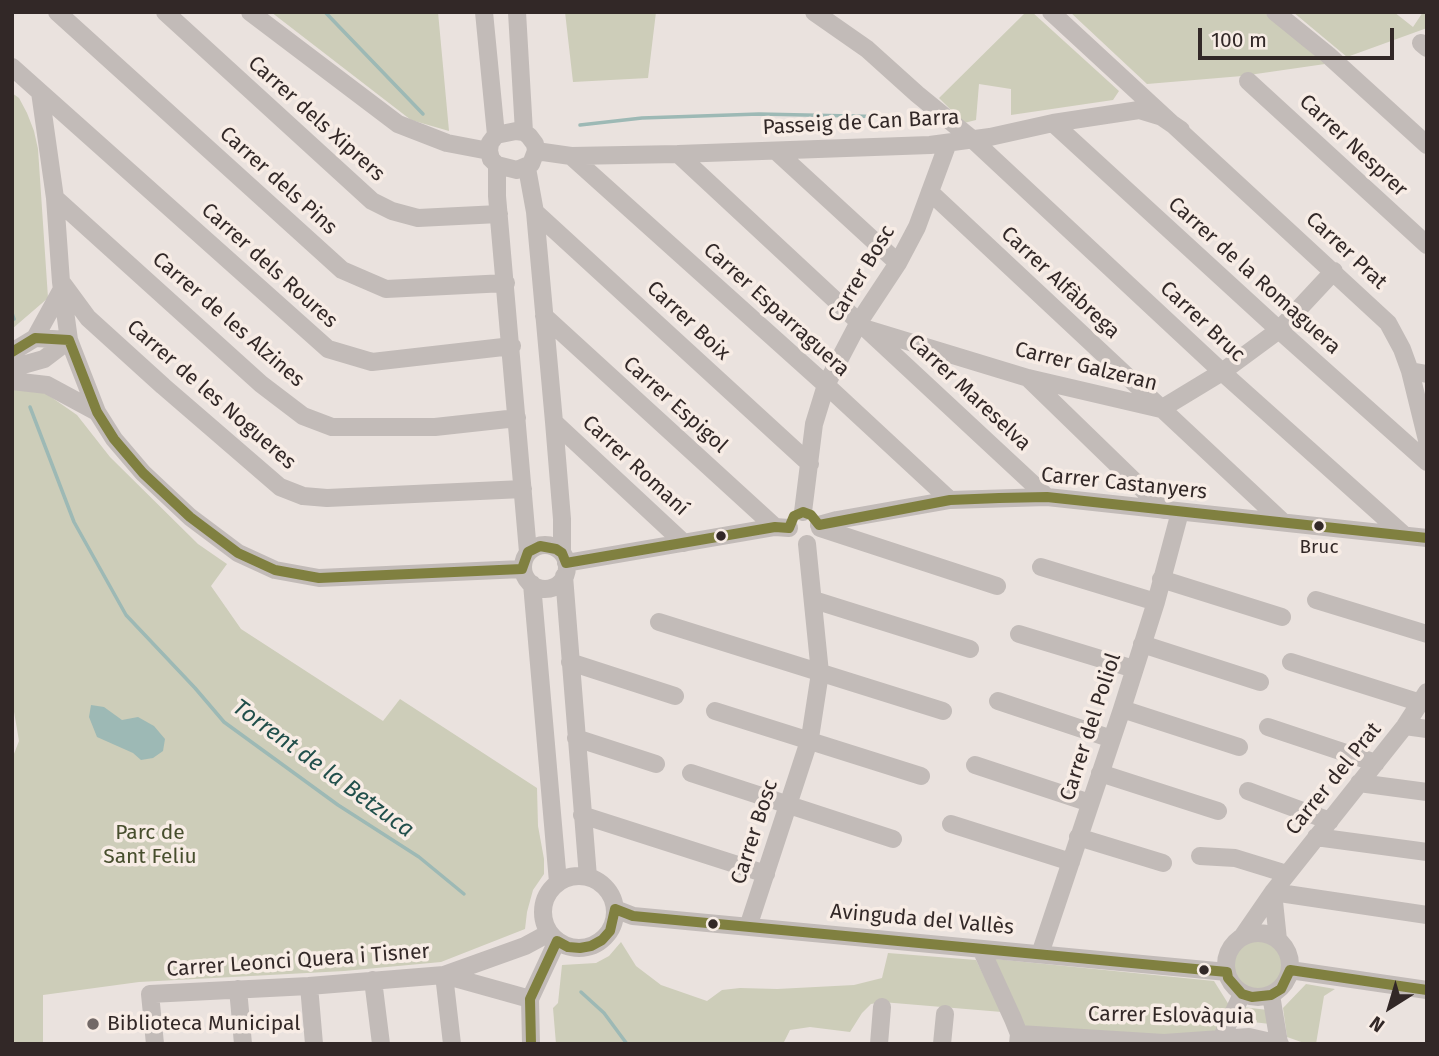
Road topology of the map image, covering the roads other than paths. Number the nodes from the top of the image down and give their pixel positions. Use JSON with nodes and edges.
{"nodes":[{"id":1,"x":57,"y":12,"type":"edge"},
{"id":2,"x":164,"y":12,"type":"edge"},
{"id":3,"x":250,"y":12,"type":"edge"},
{"id":4,"x":484,"y":12,"type":"edge"},
{"id":5,"x":517,"y":12,"type":"edge"},
{"id":6,"x":814,"y":12,"type":"edge"},
{"id":7,"x":1051,"y":12,"type":"edge"},
{"id":8,"x":1275,"y":12,"type":"edge"},
{"id":9,"x":12,"y":66,"type":"edge"},
{"id":10,"x":1124,"y":79,"type":"junction"},
{"id":11,"x":1248,"y":81,"type":"dead end"},
{"id":12,"x":40,"y":92,"type":"junction"},
{"id":13,"x":1112,"y":113,"type":"junction"},
{"id":14,"x":1053,"y":123,"type":"junction"},
{"id":15,"x":1181,"y":130,"type":"junction"},
{"id":16,"x":524,"y":132,"type":"junction"},
{"id":17,"x":972,"y":139,"type":"junction"},
{"id":18,"x":948,"y":143,"type":"junction"},
{"id":19,"x":1427,"y":145,"type":"edge"},
{"id":20,"x":494,"y":150,"type":"junction"},
{"id":21,"x":536,"y":151,"type":"junction"},
{"id":22,"x":776,"y":151,"type":"junction"},
{"id":23,"x":678,"y":154,"type":"junction"},
{"id":24,"x":571,"y":156,"type":"junction"},
{"id":25,"x":527,"y":168,"type":"junction"},
{"id":26,"x":930,"y":192,"type":"junction"},
{"id":27,"x":55,"y":198,"type":"junction"},
{"id":28,"x":535,"y":212,"type":"junction"},
{"id":29,"x":499,"y":214,"type":"junction"},
{"id":30,"x":1427,"y":245,"type":"edge"},
{"id":31,"x":898,"y":263,"type":"junction"},
{"id":32,"x":1334,"y":271,"type":"junction"},
{"id":33,"x":506,"y":283,"type":"junction"},
{"id":34,"x":62,"y":286,"type":"junction"},
{"id":35,"x":544,"y":316,"type":"junction"},
{"id":36,"x":863,"y":325,"type":"junction"},
{"id":37,"x":1279,"y":331,"type":"junction"},
{"id":38,"x":35,"y":338,"type":"junction"},
{"id":39,"x":69,"y":340,"type":"junction"},
{"id":40,"x":512,"y":346,"type":"junction"},
{"id":41,"x":12,"y":352,"type":"edge"},
{"id":42,"x":12,"y":368,"type":"edge"},
{"id":43,"x":1222,"y":372,"type":"junction"},
{"id":44,"x":1418,"y":372,"type":"edge"},
{"id":45,"x":1028,"y":378,"type":"junction"},
{"id":46,"x":12,"y":381,"type":"edge"},
{"id":47,"x":826,"y":385,"type":"junction"},
{"id":48,"x":1161,"y":409,"type":"junction"},
{"id":49,"x":97,"y":412,"type":"junction"},
{"id":50,"x":517,"y":418,"type":"junction"},
{"id":51,"x":554,"y":422,"type":"junction"},
{"id":52,"x":1427,"y":440,"type":"edge"},
{"id":53,"x":1427,"y":462,"type":"edge"},
{"id":54,"x":810,"y":464,"type":"junction"},
{"id":55,"x":523,"y":489,"type":"junction"},
{"id":56,"x":1047,"y":497,"type":"junction"},
{"id":57,"x":950,"y":500,"type":"junction"},
{"id":58,"x":1172,"y":511,"type":"junction"},
{"id":59,"x":803,"y":512,"type":"junction"},
{"id":60,"x":1283,"y":522,"type":"junction"},
{"id":61,"x":819,"y":527,"type":"junction"},
{"id":62,"x":782,"y":528,"type":"junction"},
{"id":63,"x":1404,"y":535,"type":"junction"},
{"id":64,"x":1427,"y":538,"type":"edge"},
{"id":65,"x":684,"y":543,"type":"junction"},
{"id":66,"x":807,"y":544,"type":"junction"},
{"id":67,"x":564,"y":564,"type":"junction"},
{"id":68,"x":1041,"y":567,"type":"dead end"},
{"id":69,"x":528,"y":568,"type":"junction"},
{"id":70,"x":1161,"y":579,"type":"junction"},
{"id":71,"x":997,"y":586,"type":"dead end"},
{"id":72,"x":814,"y":600,"type":"junction"},
{"id":73,"x":1316,"y":600,"type":"dead end"},
{"id":74,"x":1156,"y":602,"type":"junction"},
{"id":75,"x":1282,"y":617,"type":"dead end"},
{"id":76,"x":659,"y":622,"type":"dead end"},
{"id":77,"x":1019,"y":634,"type":"dead end"},
{"id":78,"x":1427,"y":634,"type":"edge"},
{"id":79,"x":1142,"y":644,"type":"junction"},
{"id":80,"x":970,"y":649,"type":"dead end"},
{"id":81,"x":570,"y":662,"type":"junction"},
{"id":82,"x":1291,"y":662,"type":"dead end"},
{"id":83,"x":1134,"y":670,"type":"junction"},
{"id":84,"x":820,"y":673,"type":"junction"},
{"id":85,"x":1260,"y":682,"type":"dead end"},
{"id":86,"x":675,"y":696,"type":"dead end"},
{"id":87,"x":1424,"y":698,"type":"edge"},
{"id":88,"x":998,"y":701,"type":"dead end"},
{"id":89,"x":1122,"y":709,"type":"junction"},
{"id":90,"x":715,"y":710,"type":"dead end"},
{"id":91,"x":943,"y":712,"type":"dead end"},
{"id":92,"x":1405,"y":726,"type":"junction"},
{"id":93,"x":1268,"y":727,"type":"dead end"},
{"id":94,"x":1427,"y":729,"type":"edge"},
{"id":95,"x":576,"y":738,"type":"junction"},
{"id":96,"x":1112,"y":739,"type":"junction"},
{"id":97,"x":808,"y":742,"type":"junction"},
{"id":98,"x":1239,"y":747,"type":"dead end"},
{"id":99,"x":1376,"y":763,"type":"junction"},
{"id":100,"x":656,"y":764,"type":"dead end"},
{"id":101,"x":975,"y":765,"type":"dead end"},
{"id":102,"x":691,"y":773,"type":"dead end"},
{"id":103,"x":1100,"y":773,"type":"junction"},
{"id":104,"x":921,"y":776,"type":"dead end"},
{"id":105,"x":1360,"y":783,"type":"junction"},
{"id":106,"x":1248,"y":791,"type":"dead end"},
{"id":107,"x":1427,"y":792,"type":"edge"},
{"id":108,"x":1090,"y":803,"type":"junction"},
{"id":109,"x":787,"y":806,"type":"junction"},
{"id":110,"x":1218,"y":811,"type":"dead end"},
{"id":111,"x":582,"y":815,"type":"junction"},
{"id":112,"x":1330,"y":821,"type":"junction"},
{"id":113,"x":951,"y":824,"type":"dead end"},
{"id":114,"x":1078,"y":837,"type":"junction"},
{"id":115,"x":1316,"y":837,"type":"junction"},
{"id":116,"x":893,"y":839,"type":"dead end"},
{"id":117,"x":1427,"y":852,"type":"edge"},
{"id":118,"x":1200,"y":856,"type":"dead end"},
{"id":119,"x":1071,"y":862,"type":"junction"},
{"id":120,"x":1163,"y":863,"type":"dead end"},
{"id":121,"x":766,"y":874,"type":"junction"},
{"id":122,"x":1287,"y":874,"type":"junction"},
{"id":123,"x":588,"y":877,"type":"junction"},
{"id":124,"x":558,"y":882,"type":"junction"},
{"id":125,"x":1273,"y":892,"type":"junction"},
{"id":126,"x":615,"y":909,"type":"junction"},
{"id":127,"x":1427,"y":915,"type":"edge"},
{"id":128,"x":748,"y":927,"type":"junction"},
{"id":129,"x":553,"y":937,"type":"junction"},
{"id":130,"x":1242,"y":937,"type":"junction"},
{"id":131,"x":1279,"y":940,"type":"junction"},
{"id":132,"x":981,"y":949,"type":"junction"},
{"id":133,"x":1040,"y":954,"type":"junction"},
{"id":134,"x":1290,"y":970,"type":"junction"},
{"id":135,"x":1227,"y":972,"type":"junction"},
{"id":136,"x":444,"y":975,"type":"junction"},
{"id":137,"x":373,"y":980,"type":"junction"},
{"id":138,"x":309,"y":986,"type":"junction"},
{"id":139,"x":238,"y":989,"type":"junction"},
{"id":140,"x":1427,"y":990,"type":"edge"},
{"id":141,"x":1242,"y":994,"type":"junction"},
{"id":142,"x":1271,"y":996,"type":"junction"},
{"id":143,"x":530,"y":999,"type":"junction"},
{"id":144,"x":882,"y":1007,"type":"dead end"},
{"id":145,"x":945,"y":1014,"type":"dead end"},
{"id":146,"x":1221,"y":1038,"type":"junction"},
{"id":147,"x":1018,"y":1039,"type":"edge"},
{"id":148,"x":1164,"y":1043,"type":"edge"},
{"id":149,"x":155,"y":1044,"type":"edge"},
{"id":150,"x":243,"y":1044,"type":"edge"},
{"id":151,"x":314,"y":1044,"type":"edge"},
{"id":152,"x":381,"y":1044,"type":"edge"},
{"id":153,"x":452,"y":1044,"type":"edge"},
{"id":154,"x":531,"y":1044,"type":"edge"},
{"id":155,"x":879,"y":1044,"type":"edge"},
{"id":156,"x":942,"y":1044,"type":"edge"},
{"id":157,"x":1280,"y":1044,"type":"edge"}],
"edges":[{"from":1,"to":33,"type":"street","name":"Carrer dels Pins"},
{"from":2,"to":29,"type":"street","name":"Carrer dels Xiprers"},
{"from":3,"to":20,"type":"street"},
{"from":4,"to":20,"type":"street"},
{"from":5,"to":16,"type":"street"},
{"from":6,"to":17,"type":"street","name":"Carrer Bruc"},
{"from":7,"to":10,"type":"street"},
{"from":8,"to":19,"type":"street"},
{"from":9,"to":12,"type":"street","name":"Carrer dels Roures"},
{"from":10,"to":13,"type":"street"},
{"from":10,"to":15,"type":"street"},
{"from":11,"to":30,"type":"street","name":"Carrer Nesprer"},
{"from":12,"to":27,"type":"street"},
{"from":12,"to":40,"type":"street","name":"Carrer dels Roures"},
{"from":13,"to":14,"type":"street","name":"Passeig de Can Barra"},
{"from":13,"to":15,"type":"street","name":"Passeig de Can Barra"},
{"from":14,"to":17,"type":"street","name":"Passeig de Can Barra"},
{"from":14,"to":37,"type":"street","name":"Carrer de la Romaguera"},
{"from":15,"to":32,"type":"street","name":"Carrer Prat"},
{"from":16,"to":20,"type":"street"},
{"from":16,"to":21,"type":"street"},
{"from":17,"to":18,"type":"street","name":"Passeig de Can Barra"},
{"from":17,"to":43,"type":"street","name":"Carrer Bruc"},
{"from":18,"to":22,"type":"street","name":"Passeig de Can Barra"},
{"from":18,"to":26,"type":"street","name":"Carrer Bosc"},
{"from":20,"to":25,"type":"street"},
{"from":20,"to":29,"type":"street"},
{"from":21,"to":24,"type":"street","name":"Passeig de Can Barra"},
{"from":21,"to":25,"type":"street"},
{"from":22,"to":23,"type":"street","name":"Passeig de Can Barra"},
{"from":22,"to":31,"type":"street"},
{"from":23,"to":24,"type":"street","name":"Passeig de Can Barra"},
{"from":23,"to":36,"type":"street","name":"Carrer Galzeran"},
{"from":24,"to":47,"type":"street","name":"Carrer Esparraguera"},
{"from":25,"to":28,"type":"street"},
{"from":26,"to":31,"type":"street","name":"Carrer Bosc"},
{"from":26,"to":48,"type":"street","name":"Carrer Alfàbrega"},
{"from":27,"to":34,"type":"street"},
{"from":27,"to":50,"type":"street","name":"Carrer de les Alzines"},
{"from":28,"to":35,"type":"street"},
{"from":28,"to":54,"type":"street","name":"Carrer Boix"},
{"from":29,"to":33,"type":"street"},
{"from":31,"to":36,"type":"street","name":"Carrer Bosc"},
{"from":32,"to":37,"type":"street","name":"Carrer Galzeran"},
{"from":32,"to":44,"type":"street","name":"Carrer Prat"},
{"from":33,"to":40,"type":"street"},
{"from":34,"to":38,"type":"street"},
{"from":34,"to":39,"type":"street"},
{"from":34,"to":55,"type":"street","name":"Carrer de les Nogueres"},
{"from":35,"to":51,"type":"street"},
{"from":35,"to":62,"type":"street","name":"Carrer Espigol"},
{"from":36,"to":45,"type":"street","name":"Carrer Galzeran"},
{"from":36,"to":47,"type":"street","name":"Carrer Bosc"},
{"from":36,"to":56,"type":"street","name":"Carrer Mareselva"},
{"from":37,"to":43,"type":"street","name":"Carrer Galzeran"},
{"from":37,"to":53,"type":"street","name":"Carrer de la Romaguera"},
{"from":38,"to":39,"type":"street"},
{"from":38,"to":41,"type":"street"},
{"from":39,"to":42,"type":"street"},
{"from":39,"to":49,"type":"street"},
{"from":40,"to":50,"type":"street"},
{"from":43,"to":48,"type":"street","name":"Carrer Galzeran"},
{"from":43,"to":63,"type":"street","name":"Carrer Bruc"},
{"from":44,"to":52,"type":"street","name":"Carrer Prat"},
{"from":45,"to":48,"type":"street","name":"Carrer Galzeran"},
{"from":45,"to":58,"type":"street"},
{"from":46,"to":49,"type":"street"},
{"from":47,"to":54,"type":"street","name":"Carrer Bosc"},
{"from":47,"to":57,"type":"street","name":"Carrer Esparraguera"},
{"from":48,"to":60,"type":"street","name":"Carrer Alfàbrega"},
{"from":49,"to":69,"type":"street"},
{"from":50,"to":55,"type":"street"},
{"from":51,"to":65,"type":"street","name":"Carrer Romaní"},
{"from":51,"to":67,"type":"street"},
{"from":54,"to":59,"type":"street","name":"Carrer Bosc"},
{"from":55,"to":69,"type":"street"},
{"from":56,"to":57,"type":"street","name":"Carrer Castanyers"},
{"from":56,"to":58,"type":"street","name":"Carrer Castanyers"},
{"from":57,"to":61,"type":"street","name":"Carrer Castanyers"},
{"from":58,"to":60,"type":"street","name":"Carrer Castanyers"},
{"from":58,"to":70,"type":"street","name":"Carrer del Poliol"},
{"from":59,"to":61,"type":"street"},
{"from":59,"to":62,"type":"street"},
{"from":60,"to":63,"type":"street","name":"Carrer Castanyers"},
{"from":61,"to":66,"type":"street"},
{"from":61,"to":71,"type":"street"},
{"from":62,"to":65,"type":"street"},
{"from":62,"to":66,"type":"street"},
{"from":63,"to":64,"type":"street","name":"Carrer Castanyers"},
{"from":65,"to":67,"type":"street"},
{"from":66,"to":72,"type":"street","name":"Carrer Bosc"},
{"from":67,"to":69,"type":"street"},
{"from":67,"to":69,"type":"street"},
{"from":67,"to":81,"type":"street"},
{"from":68,"to":74,"type":"street"},
{"from":69,"to":124,"type":"street"},
{"from":70,"to":74,"type":"street","name":"Carrer del Poliol"},
{"from":70,"to":75,"type":"street"},
{"from":72,"to":80,"type":"street"},
{"from":72,"to":84,"type":"street","name":"Carrer Bosc"},
{"from":73,"to":78,"type":"street"},
{"from":74,"to":79,"type":"street","name":"Carrer del Poliol"},
{"from":76,"to":84,"type":"street"},
{"from":77,"to":83,"type":"street"},
{"from":79,"to":83,"type":"street","name":"Carrer del Poliol"},
{"from":79,"to":85,"type":"street"},
{"from":81,"to":86,"type":"street"},
{"from":81,"to":95,"type":"street"},
{"from":82,"to":87,"type":"street"},
{"from":83,"to":89,"type":"street","name":"Carrer del Poliol"},
{"from":84,"to":91,"type":"street"},
{"from":84,"to":97,"type":"street","name":"Carrer Bosc"},
{"from":87,"to":92,"type":"street","name":"Carrer del Prat"},
{"from":88,"to":96,"type":"street"},
{"from":89,"to":96,"type":"street","name":"Carrer del Poliol"},
{"from":89,"to":98,"type":"street"},
{"from":90,"to":97,"type":"street"},
{"from":92,"to":94,"type":"street"},
{"from":92,"to":99,"type":"street","name":"Carrer del Prat"},
{"from":93,"to":99,"type":"street"},
{"from":95,"to":100,"type":"street"},
{"from":95,"to":111,"type":"street"},
{"from":96,"to":103,"type":"street","name":"Carrer del Poliol"},
{"from":97,"to":104,"type":"street"},
{"from":97,"to":109,"type":"street","name":"Carrer Bosc"},
{"from":99,"to":105,"type":"street","name":"Carrer del Prat"},
{"from":101,"to":108,"type":"street"},
{"from":102,"to":109,"type":"street"},
{"from":103,"to":108,"type":"street","name":"Carrer del Poliol"},
{"from":103,"to":110,"type":"street"},
{"from":105,"to":107,"type":"street"},
{"from":105,"to":112,"type":"street","name":"Carrer del Prat"},
{"from":106,"to":112,"type":"street"},
{"from":108,"to":114,"type":"street","name":"Carrer del Poliol"},
{"from":109,"to":116,"type":"street"},
{"from":109,"to":121,"type":"street","name":"Carrer Bosc"},
{"from":111,"to":121,"type":"street"},
{"from":111,"to":123,"type":"street"},
{"from":112,"to":115,"type":"street","name":"Carrer del Prat"},
{"from":113,"to":119,"type":"street"},
{"from":114,"to":119,"type":"street","name":"Carrer del Poliol"},
{"from":114,"to":120,"type":"street"},
{"from":115,"to":117,"type":"street"},
{"from":115,"to":122,"type":"street","name":"Carrer del Prat"},
{"from":118,"to":122,"type":"street"},
{"from":119,"to":133,"type":"street","name":"Carrer del Poliol"},
{"from":121,"to":128,"type":"street","name":"Carrer Bosc"},
{"from":122,"to":125,"type":"street","name":"Carrer del Prat"},
{"from":123,"to":124,"type":"street"},
{"from":123,"to":126,"type":"street"},
{"from":124,"to":129,"type":"street"},
{"from":125,"to":127,"type":"street"},
{"from":125,"to":130,"type":"street","name":"Carrer del Prat"},
{"from":125,"to":131,"type":"street"},
{"from":126,"to":128,"type":"street","name":"Avinguda del Vallès"},
{"from":126,"to":129,"type":"street"},
{"from":128,"to":132,"type":"street","name":"Avinguda del Vallès"},
{"from":129,"to":136,"type":"street"},
{"from":129,"to":143,"type":"street"},
{"from":130,"to":131,"type":"street"},
{"from":130,"to":135,"type":"street"},
{"from":131,"to":134,"type":"street"},
{"from":132,"to":133,"type":"street","name":"Avinguda del Vallès"},
{"from":132,"to":147,"type":"street"},
{"from":133,"to":135,"type":"street","name":"Avinguda del Vallès"},
{"from":134,"to":140,"type":"street"},
{"from":134,"to":142,"type":"street"},
{"from":135,"to":141,"type":"street"},
{"from":136,"to":137,"type":"street","name":"Carrer Leonci Quera i Tisner"},
{"from":136,"to":143,"type":"street","name":"Carrer Leonci Quera i Tisner"},
{"from":136,"to":153,"type":"street"},
{"from":137,"to":138,"type":"street","name":"Carrer Leonci Quera i Tisner"},
{"from":137,"to":152,"type":"street"},
{"from":138,"to":139,"type":"street","name":"Carrer Leonci Quera i Tisner"},
{"from":138,"to":151,"type":"street"},
{"from":139,"to":149,"type":"street","name":"Carrer Leonci Quera i Tisner"},
{"from":139,"to":150,"type":"street"},
{"from":141,"to":142,"type":"street"},
{"from":141,"to":146,"type":"street"},
{"from":142,"to":157,"type":"street"},
{"from":143,"to":154,"type":"street"},
{"from":144,"to":155,"type":"street"},
{"from":145,"to":156,"type":"street"},
{"from":146,"to":148,"type":"street","name":"Carrer Eslovàquia"},
{"from":146,"to":157,"type":"street","name":"Carrer Eslovàquia"},
{"from":147,"to":148,"type":"street","name":"Carrer Eslovàquia"}]}
